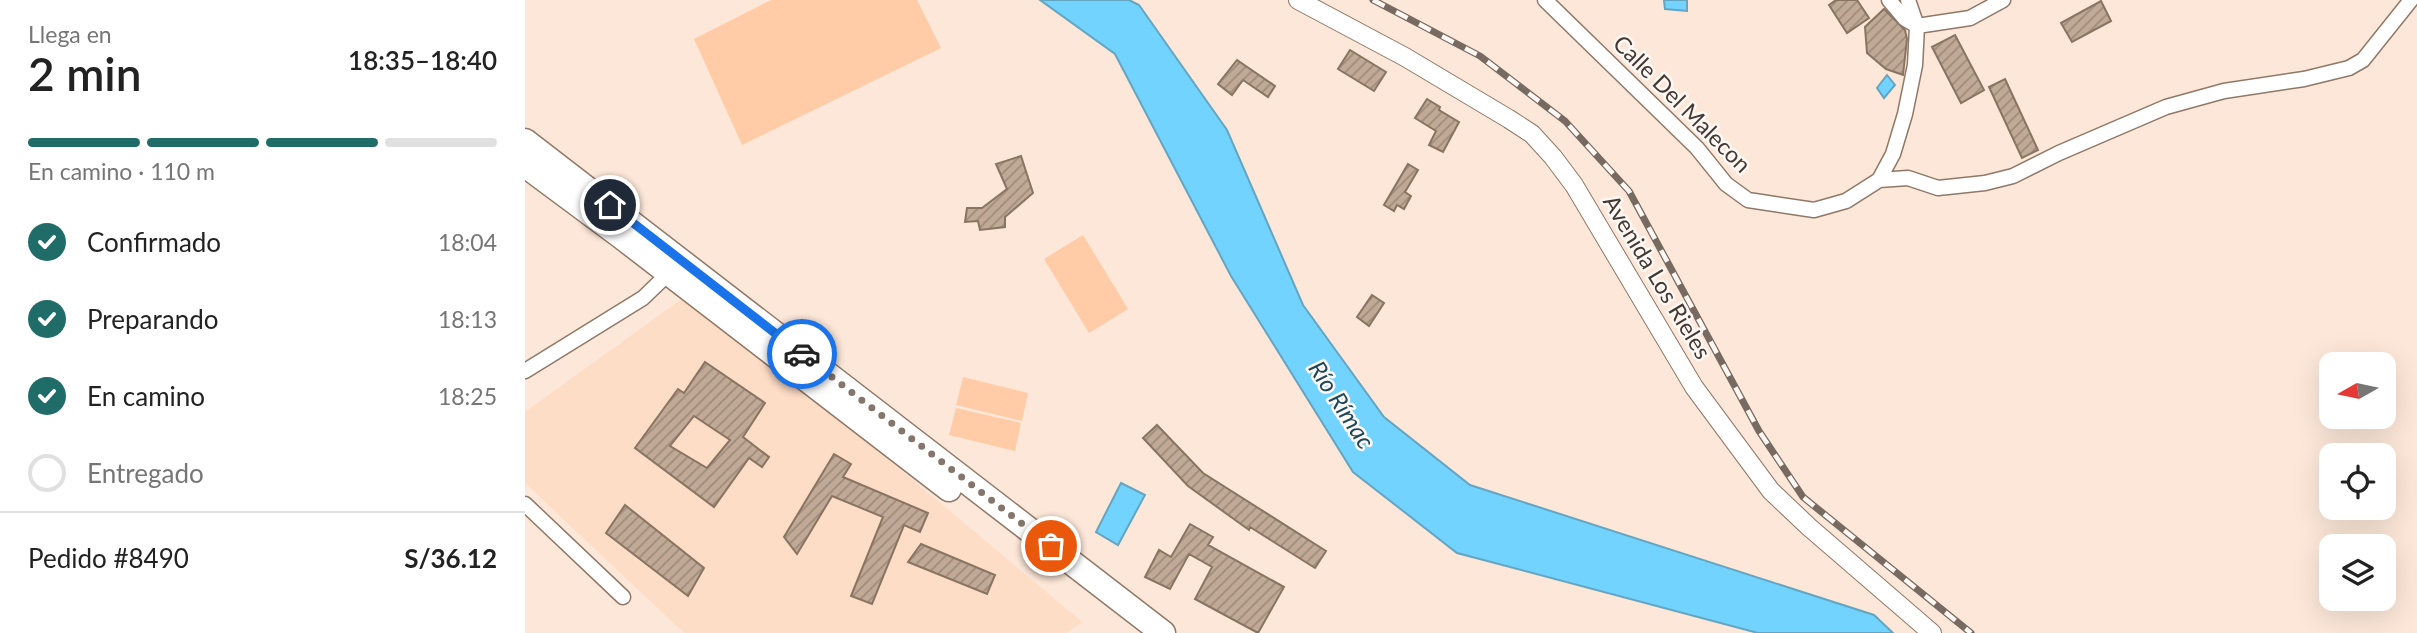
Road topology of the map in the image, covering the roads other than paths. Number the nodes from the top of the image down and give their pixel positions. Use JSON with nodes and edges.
{"nodes":[{"id":1,"x":1298,"y":0,"type":"edge"},
{"id":2,"x":1545,"y":0,"type":"edge"},
{"id":3,"x":1889,"y":0,"type":"edge"},
{"id":4,"x":1908,"y":0,"type":"edge"},
{"id":5,"x":2003,"y":0,"type":"edge"},
{"id":6,"x":2411,"y":0,"type":"edge"},
{"id":7,"x":1917,"y":26,"type":"junction"},
{"id":8,"x":525,"y":141,"type":"edge"},
{"id":9,"x":525,"y":165,"type":"edge"},
{"id":10,"x":1879,"y":180,"type":"junction"},
{"id":11,"x":675,"y":267,"type":"junction"},
{"id":12,"x":525,"y":371,"type":"edge"},
{"id":13,"x":525,"y":504,"type":"edge"},
{"id":14,"x":623,"y":597,"type":"dead end"},
{"id":15,"x":1110,"y":603,"type":"junction"},
{"id":16,"x":1135,"y":633,"type":"edge"},
{"id":17,"x":1163,"y":633,"type":"edge"},
{"id":18,"x":1932,"y":633,"type":"edge"}],
"edges":[{"from":1,"to":18,"type":"street","name":"Avenida Los Rieles"},
{"from":2,"to":10,"type":"street","name":"Calle Del Malecon"},
{"from":3,"to":7,"type":"street"},
{"from":4,"to":7,"type":"street"},
{"from":5,"to":7,"type":"street"},
{"from":6,"to":10,"type":"street"},
{"from":7,"to":10,"type":"street"},
{"from":8,"to":11,"type":"highway"},
{"from":9,"to":11,"type":"highway"},
{"from":11,"to":12,"type":"street"},
{"from":11,"to":15,"type":"highway"},
{"from":13,"to":14,"type":"street"},
{"from":15,"to":16,"type":"highway"},
{"from":15,"to":17,"type":"highway"}]}
